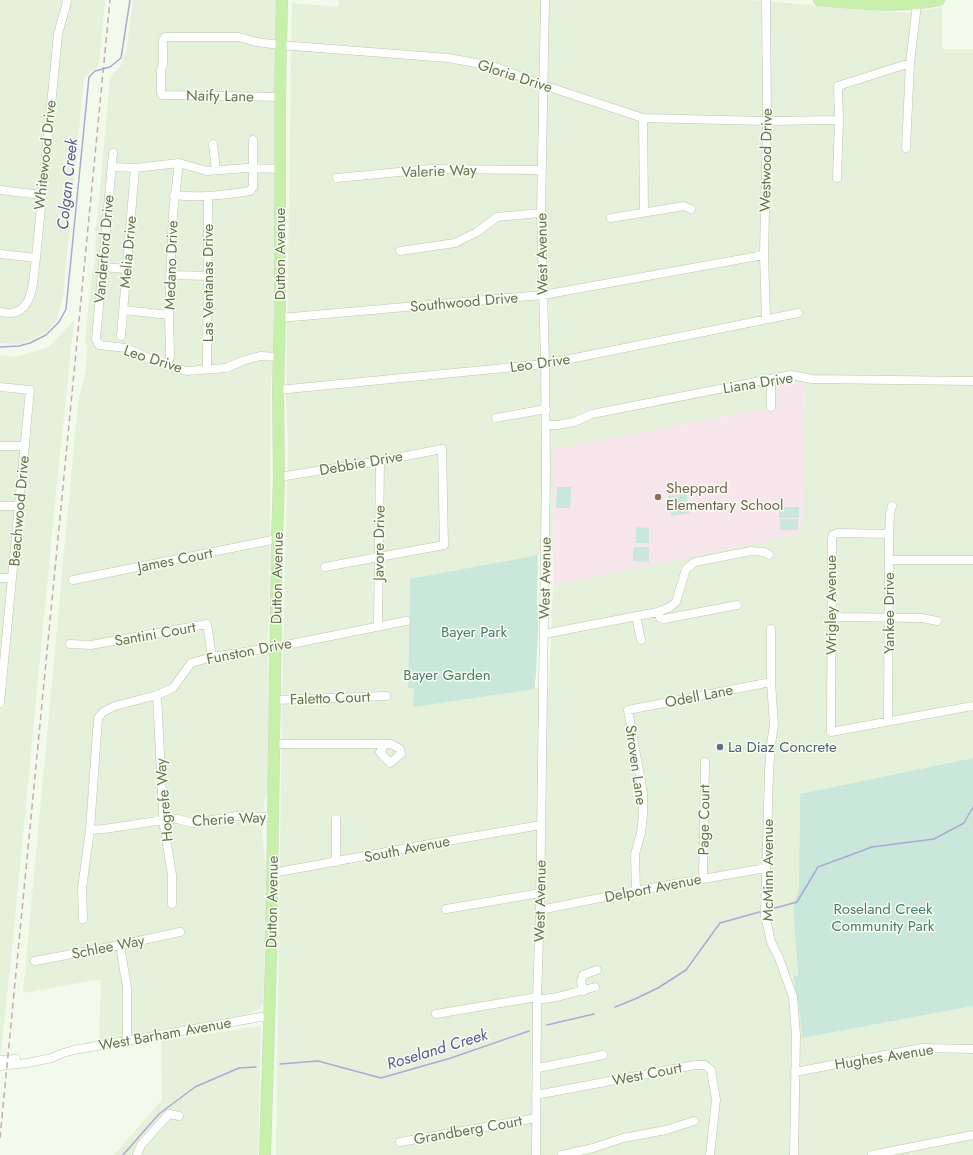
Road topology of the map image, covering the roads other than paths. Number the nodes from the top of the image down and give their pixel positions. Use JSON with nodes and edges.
{"nodes":[{"id":1,"x":67,"y":0,"type":"edge"},
{"id":2,"x":282,"y":0,"type":"edge"},
{"id":3,"x":545,"y":0,"type":"edge"},
{"id":4,"x":766,"y":0,"type":"edge"},
{"id":5,"x":819,"y":0,"type":"edge"},
{"id":6,"x":939,"y":0,"type":"edge"},
{"id":7,"x":917,"y":4,"type":"junction"},
{"id":8,"x":280,"y":45,"type":"junction"},
{"id":9,"x":910,"y":63,"type":"junction"},
{"id":10,"x":543,"y":85,"type":"junction"},
{"id":11,"x":161,"y":93,"type":"joint"},
{"id":12,"x":280,"y":97,"type":"junction"},
{"id":13,"x":643,"y":118,"type":"junction"},
{"id":14,"x":839,"y":120,"type":"junction"},
{"id":15,"x":767,"y":121,"type":"junction"},
{"id":16,"x":253,"y":140,"type":"dead end"},
{"id":17,"x":214,"y":144,"type":"dead end"},
{"id":18,"x":906,"y":148,"type":"dead end"},
{"id":19,"x":113,"y":153,"type":"dead end"},
{"id":20,"x":178,"y":163,"type":"junction"},
{"id":21,"x":112,"y":167,"type":"junction"},
{"id":22,"x":135,"y":168,"type":"junction"},
{"id":23,"x":253,"y":168,"type":"junction"},
{"id":24,"x":280,"y":169,"type":"junction"},
{"id":25,"x":216,"y":170,"type":"junction"},
{"id":26,"x":541,"y":170,"type":"junction"},
{"id":27,"x":337,"y":178,"type":"dead end"},
{"id":28,"x":837,"y":178,"type":"dead end"},
{"id":29,"x":0,"y":190,"type":"edge"},
{"id":30,"x":41,"y":194,"type":"junction"},
{"id":31,"x":174,"y":195,"type":"junction"},
{"id":32,"x":208,"y":196,"type":"junction"},
{"id":33,"x":691,"y":209,"type":"dead end"},
{"id":34,"x":644,"y":212,"type":"junction"},
{"id":35,"x":541,"y":213,"type":"junction"},
{"id":36,"x":611,"y":218,"type":"dead end"},
{"id":37,"x":400,"y":251,"type":"dead end"},
{"id":38,"x":0,"y":254,"type":"edge"},
{"id":39,"x":764,"y":255,"type":"junction"},
{"id":40,"x":36,"y":258,"type":"junction"},
{"id":41,"x":103,"y":267,"type":"junction"},
{"id":42,"x":126,"y":269,"type":"junction"},
{"id":43,"x":170,"y":275,"type":"junction"},
{"id":44,"x":208,"y":276,"type":"junction"},
{"id":45,"x":543,"y":295,"type":"junction"},
{"id":46,"x":124,"y":310,"type":"junction"},
{"id":47,"x":0,"y":312,"type":"edge"},
{"id":48,"x":798,"y":313,"type":"dead end"},
{"id":49,"x":169,"y":314,"type":"junction"},
{"id":50,"x":280,"y":318,"type":"junction"},
{"id":51,"x":766,"y":319,"type":"junction"},
{"id":52,"x":121,"y":336,"type":"dead end"},
{"id":53,"x":98,"y":344,"type":"joint"},
{"id":54,"x":279,"y":357,"type":"junction"},
{"id":55,"x":545,"y":364,"type":"junction"},
{"id":56,"x":166,"y":366,"type":"junction"},
{"id":57,"x":207,"y":369,"type":"junction"},
{"id":58,"x":771,"y":379,"type":"junction"},
{"id":59,"x":973,"y":381,"type":"edge"},
{"id":60,"x":0,"y":387,"type":"edge"},
{"id":61,"x":278,"y":390,"type":"junction"},
{"id":62,"x":771,"y":407,"type":"dead end"},
{"id":63,"x":546,"y":409,"type":"junction"},
{"id":64,"x":496,"y":418,"type":"dead end"},
{"id":65,"x":546,"y":425,"type":"junction"},
{"id":66,"x":0,"y":446,"type":"edge"},
{"id":67,"x":25,"y":446,"type":"junction"},
{"id":68,"x":380,"y":461,"type":"junction"},
{"id":69,"x":279,"y":477,"type":"junction"},
{"id":70,"x":0,"y":506,"type":"edge"},
{"id":71,"x":20,"y":506,"type":"junction"},
{"id":72,"x":892,"y":506,"type":"dead end"},
{"id":73,"x":889,"y":534,"type":"junction"},
{"id":74,"x":277,"y":539,"type":"junction"},
{"id":75,"x":769,"y":555,"type":"dead end"},
{"id":76,"x":379,"y":558,"type":"junction"},
{"id":77,"x":889,"y":560,"type":"junction"},
{"id":78,"x":973,"y":560,"type":"edge"},
{"id":79,"x":325,"y":567,"type":"dead end"},
{"id":80,"x":0,"y":578,"type":"edge"},
{"id":81,"x":12,"y":578,"type":"junction"},
{"id":82,"x":73,"y":580,"type":"dead end"},
{"id":83,"x":737,"y":605,"type":"dead end"},
{"id":84,"x":658,"y":612,"type":"junction"},
{"id":85,"x":636,"y":616,"type":"junction"},
{"id":86,"x":832,"y":617,"type":"junction"},
{"id":87,"x":889,"y":617,"type":"junction"},
{"id":88,"x":406,"y":621,"type":"dead end"},
{"id":89,"x":937,"y":621,"type":"dead end"},
{"id":90,"x":378,"y":626,"type":"junction"},
{"id":91,"x":771,"y":629,"type":"dead end"},
{"id":92,"x":544,"y":634,"type":"junction"},
{"id":93,"x":641,"y":640,"type":"dead end"},
{"id":94,"x":70,"y":644,"type":"dead end"},
{"id":95,"x":276,"y":647,"type":"junction"},
{"id":96,"x":2,"y":653,"type":"edge"},
{"id":97,"x":212,"y":657,"type":"junction"},
{"id":98,"x":771,"y":682,"type":"junction"},
{"id":99,"x":157,"y":695,"type":"junction"},
{"id":100,"x":386,"y":696,"type":"dead end"},
{"id":101,"x":275,"y":700,"type":"junction"},
{"id":102,"x":0,"y":703,"type":"edge"},
{"id":103,"x":973,"y":706,"type":"edge"},
{"id":104,"x":628,"y":710,"type":"joint"},
{"id":105,"x":888,"y":721,"type":"junction"},
{"id":106,"x":274,"y":744,"type":"junction"},
{"id":107,"x":385,"y":744,"type":"dead end"},
{"id":108,"x":705,"y":762,"type":"dead end"},
{"id":109,"x":274,"y":817,"type":"junction"},
{"id":110,"x":336,"y":819,"type":"dead end"},
{"id":111,"x":164,"y":820,"type":"junction"},
{"id":112,"x":541,"y":825,"type":"junction"},
{"id":113,"x":90,"y":830,"type":"junction"},
{"id":114,"x":336,"y":862,"type":"junction"},
{"id":115,"x":766,"y":868,"type":"junction"},
{"id":116,"x":273,"y":873,"type":"junction"},
{"id":117,"x":703,"y":879,"type":"junction"},
{"id":118,"x":636,"y":891,"type":"junction"},
{"id":119,"x":540,"y":893,"type":"junction"},
{"id":120,"x":172,"y":904,"type":"dead end"},
{"id":121,"x":446,"y":909,"type":"dead end"},
{"id":122,"x":540,"y":910,"type":"junction"},
{"id":123,"x":82,"y":919,"type":"dead end"},
{"id":124,"x":180,"y":932,"type":"dead end"},
{"id":125,"x":120,"y":946,"type":"junction"},
{"id":126,"x":35,"y":961,"type":"dead end"},
{"id":127,"x":597,"y":970,"type":"dead end"},
{"id":128,"x":595,"y":987,"type":"dead end"},
{"id":129,"x":583,"y":991,"type":"junction"},
{"id":130,"x":537,"y":998,"type":"junction"},
{"id":131,"x":436,"y":1014,"type":"dead end"},
{"id":132,"x":270,"y":1018,"type":"junction"},
{"id":133,"x":127,"y":1040,"type":"junction"},
{"id":134,"x":973,"y":1048,"type":"edge"},
{"id":135,"x":60,"y":1054,"type":"junction"},
{"id":136,"x":603,"y":1055,"type":"dead end"},
{"id":137,"x":0,"y":1060,"type":"edge"},
{"id":138,"x":0,"y":1066,"type":"edge"},
{"id":139,"x":538,"y":1068,"type":"junction"},
{"id":140,"x":795,"y":1072,"type":"junction"},
{"id":141,"x":536,"y":1095,"type":"junction"},
{"id":142,"x":179,"y":1116,"type":"dead end"},
{"id":143,"x":536,"y":1118,"type":"junction"},
{"id":144,"x":694,"y":1121,"type":"dead end"},
{"id":145,"x":973,"y":1135,"type":"edge"},
{"id":146,"x":400,"y":1142,"type":"dead end"},
{"id":147,"x":138,"y":1155,"type":"edge"},
{"id":148,"x":265,"y":1155,"type":"edge"},
{"id":149,"x":536,"y":1155,"type":"edge"},
{"id":150,"x":562,"y":1155,"type":"edge"},
{"id":151,"x":710,"y":1155,"type":"edge"},
{"id":152,"x":794,"y":1155,"type":"edge"},
{"id":153,"x":872,"y":1155,"type":"edge"}],
"edges":[{"from":1,"to":30,"type":"street","name":"Whitewood Drive"},
{"from":2,"to":8,"type":"main road","name":"Dutton Avenue"},
{"from":3,"to":10,"type":"street","name":"West Avenue"},
{"from":4,"to":15,"type":"street","name":"Westwood Drive"},
{"from":5,"to":7,"type":"main road"},
{"from":6,"to":7,"type":"main road"},
{"from":7,"to":9,"type":"street"},
{"from":8,"to":10,"type":"street","name":"Gloria Drive"},
{"from":8,"to":11,"type":"street","name":"Gloria Drive"},
{"from":8,"to":12,"type":"main road","name":"Dutton Avenue"},
{"from":9,"to":14,"type":"street"},
{"from":9,"to":18,"type":"street"},
{"from":10,"to":13,"type":"street","name":"Gloria Drive"},
{"from":10,"to":26,"type":"street","name":"West Avenue"},
{"from":11,"to":12,"type":"street","name":"Naify Lane"},
{"from":12,"to":24,"type":"main road","name":"Dutton Avenue"},
{"from":13,"to":15,"type":"street","name":"Gloria Drive"},
{"from":13,"to":34,"type":"street"},
{"from":14,"to":15,"type":"street","name":"Gloria Drive"},
{"from":14,"to":28,"type":"street"},
{"from":15,"to":39,"type":"street","name":"Westwood Drive"},
{"from":16,"to":23,"type":"street"},
{"from":17,"to":25,"type":"street"},
{"from":19,"to":21,"type":"street","name":"Vanderford Drive"},
{"from":20,"to":22,"type":"street"},
{"from":20,"to":25,"type":"street"},
{"from":20,"to":31,"type":"street","name":"Medano Drive"},
{"from":21,"to":22,"type":"street"},
{"from":21,"to":41,"type":"street","name":"Vanderford Drive"},
{"from":22,"to":42,"type":"street","name":"Melia Drive"},
{"from":23,"to":24,"type":"street"},
{"from":23,"to":25,"type":"street"},
{"from":23,"to":32,"type":"street"},
{"from":24,"to":50,"type":"main road","name":"Dutton Avenue"},
{"from":26,"to":27,"type":"street","name":"Valerie Way"},
{"from":26,"to":35,"type":"street","name":"West Avenue"},
{"from":29,"to":30,"type":"street"},
{"from":30,"to":40,"type":"street","name":"Whitewood Drive"},
{"from":31,"to":32,"type":"street"},
{"from":31,"to":43,"type":"street","name":"Medano Drive"},
{"from":32,"to":44,"type":"street","name":"Las Ventanas Drive"},
{"from":33,"to":34,"type":"street"},
{"from":34,"to":36,"type":"street"},
{"from":35,"to":37,"type":"street"},
{"from":35,"to":45,"type":"street","name":"West Avenue"},
{"from":38,"to":40,"type":"street"},
{"from":39,"to":45,"type":"street","name":"Southwood Drive"},
{"from":39,"to":51,"type":"street","name":"Westwood Drive"},
{"from":40,"to":47,"type":"street","name":"Whitewood Drive"},
{"from":41,"to":42,"type":"street"},
{"from":41,"to":53,"type":"street","name":"Vanderford Drive"},
{"from":42,"to":46,"type":"street","name":"Melia Drive"},
{"from":43,"to":44,"type":"street"},
{"from":43,"to":49,"type":"street","name":"Medano Drive"},
{"from":44,"to":57,"type":"street","name":"Las Ventanas Drive"},
{"from":45,"to":50,"type":"street","name":"Southwood Drive"},
{"from":45,"to":55,"type":"street","name":"West Avenue"},
{"from":46,"to":49,"type":"street"},
{"from":46,"to":52,"type":"street","name":"Melia Drive"},
{"from":48,"to":51,"type":"street","name":"Leo Drive"},
{"from":49,"to":56,"type":"street","name":"Medano Drive"},
{"from":50,"to":54,"type":"main road","name":"Dutton Avenue"},
{"from":51,"to":55,"type":"street","name":"Leo Drive"},
{"from":53,"to":56,"type":"street","name":"Leo Drive"},
{"from":54,"to":57,"type":"street","name":"Leo Drive"},
{"from":54,"to":61,"type":"main road","name":"Dutton Avenue"},
{"from":55,"to":61,"type":"street","name":"Leo Drive"},
{"from":55,"to":63,"type":"street","name":"West Avenue"},
{"from":56,"to":57,"type":"street","name":"Leo Drive"},
{"from":58,"to":59,"type":"street","name":"Liana Drive"},
{"from":58,"to":62,"type":"street"},
{"from":58,"to":65,"type":"street","name":"Liana Drive"},
{"from":60,"to":67,"type":"street","name":"Beachwood Drive"},
{"from":61,"to":69,"type":"main road","name":"Dutton Avenue"},
{"from":63,"to":64,"type":"street"},
{"from":63,"to":65,"type":"street","name":"West Avenue"},
{"from":65,"to":92,"type":"street","name":"West Avenue"},
{"from":66,"to":67,"type":"street"},
{"from":67,"to":71,"type":"street","name":"Beachwood Drive"},
{"from":68,"to":69,"type":"street","name":"Debbie Drive"},
{"from":68,"to":76,"type":"street","name":"Javore Drive"},
{"from":68,"to":76,"type":"street","name":"Debbie Drive"},
{"from":69,"to":74,"type":"main road","name":"Dutton Avenue"},
{"from":70,"to":71,"type":"street"},
{"from":71,"to":81,"type":"street","name":"Beachwood Drive"},
{"from":72,"to":73,"type":"street","name":"Yankee Drive"},
{"from":73,"to":77,"type":"street","name":"Yankee Drive"},
{"from":73,"to":86,"type":"street","name":"Wrigley Avenue"},
{"from":74,"to":82,"type":"street","name":"James Court"},
{"from":74,"to":95,"type":"main road","name":"Dutton Avenue"},
{"from":75,"to":84,"type":"street"},
{"from":76,"to":79,"type":"street"},
{"from":76,"to":90,"type":"street","name":"Javore Drive"},
{"from":77,"to":78,"type":"street"},
{"from":77,"to":87,"type":"street","name":"Yankee Drive"},
{"from":80,"to":81,"type":"street"},
{"from":81,"to":96,"type":"street","name":"Beachwood Drive"},
{"from":83,"to":84,"type":"street"},
{"from":84,"to":85,"type":"street"},
{"from":85,"to":92,"type":"street"},
{"from":85,"to":93,"type":"street"},
{"from":86,"to":87,"type":"street"},
{"from":86,"to":105,"type":"street","name":"Wrigley Avenue"},
{"from":87,"to":89,"type":"street"},
{"from":87,"to":105,"type":"street","name":"Yankee Drive"},
{"from":88,"to":90,"type":"street","name":"Funston Drive"},
{"from":90,"to":95,"type":"street","name":"Funston Drive"},
{"from":91,"to":98,"type":"street","name":"McMinn Avenue"},
{"from":92,"to":112,"type":"street","name":"West Avenue"},
{"from":94,"to":97,"type":"street","name":"Santini Court"},
{"from":95,"to":97,"type":"street","name":"Funston Drive"},
{"from":95,"to":101,"type":"main road","name":"Dutton Avenue"},
{"from":96,"to":102,"type":"street","name":"Beachwood Drive"},
{"from":97,"to":99,"type":"street","name":"Funston Drive"},
{"from":98,"to":104,"type":"street","name":"Odell Lane"},
{"from":98,"to":115,"type":"street","name":"McMinn Avenue"},
{"from":99,"to":111,"type":"street","name":"Hogrefe Way"},
{"from":99,"to":113,"type":"street","name":"Funston Drive"},
{"from":100,"to":101,"type":"street","name":"Faletto Court"},
{"from":101,"to":106,"type":"main road","name":"Dutton Avenue"},
{"from":103,"to":105,"type":"street"},
{"from":104,"to":118,"type":"street","name":"Stroven Lane"},
{"from":106,"to":107,"type":"street"},
{"from":106,"to":109,"type":"main road","name":"Dutton Avenue"},
{"from":108,"to":117,"type":"street","name":"Page Court"},
{"from":109,"to":111,"type":"street","name":"Cherie Way"},
{"from":109,"to":116,"type":"main road","name":"Dutton Avenue"},
{"from":110,"to":114,"type":"street"},
{"from":111,"to":113,"type":"street","name":"Cherie Way"},
{"from":111,"to":120,"type":"street","name":"Hogrefe Way"},
{"from":112,"to":114,"type":"street","name":"South Avenue"},
{"from":112,"to":119,"type":"street","name":"West Avenue"},
{"from":113,"to":123,"type":"street","name":"Funston Drive"},
{"from":114,"to":116,"type":"street","name":"South Avenue"},
{"from":115,"to":117,"type":"street","name":"Delport Avenue"},
{"from":115,"to":140,"type":"street","name":"McMinn Avenue"},
{"from":116,"to":132,"type":"main road","name":"Dutton Avenue"},
{"from":117,"to":118,"type":"street","name":"Delport Avenue"},
{"from":118,"to":122,"type":"street","name":"Delport Avenue"},
{"from":119,"to":121,"type":"street"},
{"from":119,"to":122,"type":"street","name":"West Avenue"},
{"from":122,"to":130,"type":"street","name":"West Avenue"},
{"from":124,"to":125,"type":"street","name":"Schlee Way"},
{"from":125,"to":126,"type":"street","name":"Schlee Way"},
{"from":125,"to":133,"type":"street"},
{"from":127,"to":129,"type":"street"},
{"from":128,"to":129,"type":"street"},
{"from":129,"to":130,"type":"street"},
{"from":130,"to":131,"type":"street"},
{"from":130,"to":139,"type":"street","name":"West Avenue"},
{"from":132,"to":133,"type":"street","name":"West Barham Avenue"},
{"from":132,"to":148,"type":"main road","name":"Dutton Avenue"},
{"from":133,"to":135,"type":"street","name":"West Barham Avenue"},
{"from":134,"to":140,"type":"street","name":"Hughes Avenue"},
{"from":135,"to":137,"type":"street","name":"West Barham Avenue"},
{"from":135,"to":138,"type":"street","name":"West Barham Avenue"},
{"from":136,"to":139,"type":"street"},
{"from":139,"to":141,"type":"street","name":"West Avenue"},
{"from":140,"to":152,"type":"street","name":"McMinn Avenue"},
{"from":141,"to":143,"type":"street","name":"West Avenue"},
{"from":141,"to":151,"type":"street","name":"West Court"},
{"from":142,"to":147,"type":"street"},
{"from":143,"to":146,"type":"street","name":"Grandberg Court"},
{"from":143,"to":149,"type":"street","name":"West Avenue"},
{"from":144,"to":150,"type":"street"},
{"from":145,"to":153,"type":"street"}]}
